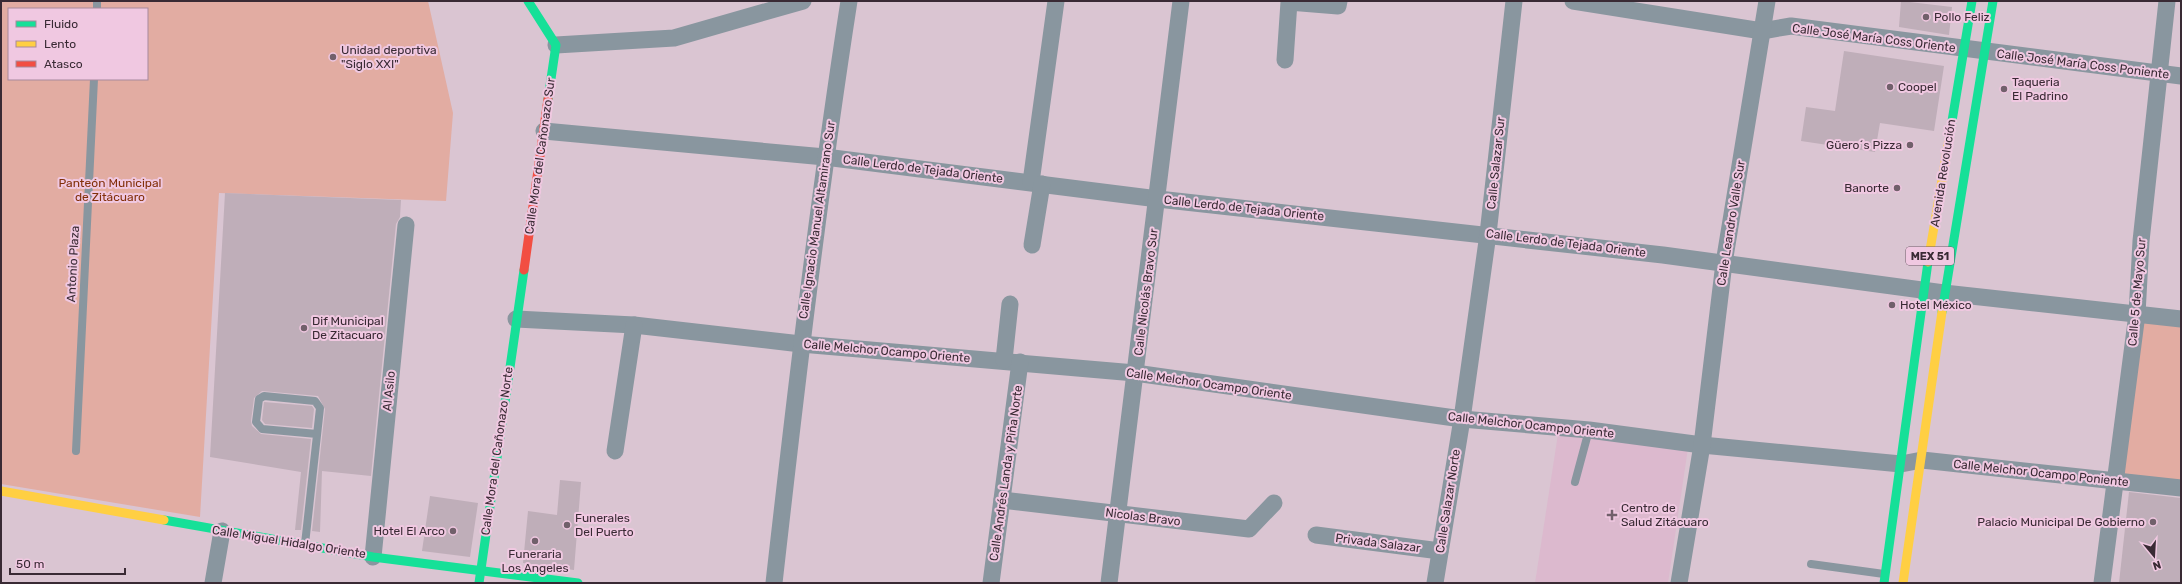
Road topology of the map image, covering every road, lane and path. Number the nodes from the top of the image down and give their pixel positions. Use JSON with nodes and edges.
{"nodes":[{"id":1,"x":528,"y":1,"type":"edge"},
{"id":2,"x":803,"y":1,"type":"edge"},
{"id":3,"x":849,"y":1,"type":"edge"},
{"id":4,"x":1056,"y":1,"type":"edge"},
{"id":5,"x":1181,"y":1,"type":"edge"},
{"id":6,"x":1339,"y":1,"type":"edge"},
{"id":7,"x":1514,"y":1,"type":"edge"},
{"id":8,"x":1573,"y":1,"type":"edge"},
{"id":9,"x":1767,"y":1,"type":"edge"},
{"id":10,"x":1972,"y":1,"type":"edge"},
{"id":11,"x":1993,"y":1,"type":"edge"},
{"id":12,"x":2167,"y":1,"type":"edge"},
{"id":13,"x":1762,"y":31,"type":"junction"},
{"id":14,"x":556,"y":45,"type":"junction"},
{"id":15,"x":1964,"y":49,"type":"junction"},
{"id":16,"x":1985,"y":52,"type":"junction"},
{"id":17,"x":1285,"y":60,"type":"dead end"},
{"id":18,"x":2161,"y":72,"type":"junction"},
{"id":19,"x":2181,"y":76,"type":"edge"},
{"id":20,"x":94,"y":80,"type":"edge"},
{"id":21,"x":544,"y":131,"type":"junction"},
{"id":22,"x":825,"y":157,"type":"junction"},
{"id":23,"x":1036,"y":183,"type":"junction"},
{"id":24,"x":1158,"y":199,"type":"junction"},
{"id":25,"x":406,"y":225,"type":"dead end"},
{"id":26,"x":1488,"y":234,"type":"junction"},
{"id":27,"x":1032,"y":245,"type":"dead end"},
{"id":28,"x":1724,"y":263,"type":"junction"},
{"id":29,"x":1924,"y":289,"type":"junction"},
{"id":30,"x":1944,"y":293,"type":"junction"},
{"id":31,"x":1010,"y":304,"type":"dead end"},
{"id":32,"x":2137,"y":314,"type":"junction"},
{"id":33,"x":516,"y":319,"type":"junction"},
{"id":34,"x":2181,"y":319,"type":"edge"},
{"id":35,"x":634,"y":325,"type":"junction"},
{"id":36,"x":801,"y":344,"type":"junction"},
{"id":37,"x":1012,"y":361,"type":"junction"},
{"id":38,"x":1135,"y":373,"type":"junction"},
{"id":39,"x":1462,"y":419,"type":"junction"},
{"id":40,"x":1589,"y":430,"type":"junction"},
{"id":41,"x":317,"y":434,"type":"junction"},
{"id":42,"x":1702,"y":445,"type":"junction"},
{"id":43,"x":76,"y":450,"type":"dead end"},
{"id":44,"x":615,"y":451,"type":"dead end"},
{"id":45,"x":1922,"y":460,"type":"junction"},
{"id":46,"x":1901,"y":464,"type":"junction"},
{"id":47,"x":1575,"y":482,"type":"dead end"},
{"id":48,"x":2116,"y":482,"type":"junction"},
{"id":49,"x":2181,"y":488,"type":"edge"},
{"id":50,"x":1,"y":491,"type":"edge"},
{"id":51,"x":1002,"y":500,"type":"junction"},
{"id":52,"x":1274,"y":504,"type":"dead end"},
{"id":53,"x":1118,"y":514,"type":"junction"},
{"id":54,"x":222,"y":532,"type":"junction"},
{"id":55,"x":1316,"y":535,"type":"dead end"},
{"id":56,"x":305,"y":545,"type":"junction"},
{"id":57,"x":1440,"y":551,"type":"junction"},
{"id":58,"x":373,"y":557,"type":"junction"},
{"id":59,"x":1812,"y":564,"type":"dead end"},
{"id":60,"x":481,"y":571,"type":"junction"},
{"id":61,"x":1885,"y":578,"type":"edge"},
{"id":62,"x":213,"y":583,"type":"edge"},
{"id":63,"x":479,"y":583,"type":"edge"},
{"id":64,"x":578,"y":583,"type":"edge"},
{"id":65,"x":774,"y":583,"type":"edge"},
{"id":66,"x":991,"y":583,"type":"edge"},
{"id":67,"x":1109,"y":583,"type":"edge"},
{"id":68,"x":1435,"y":583,"type":"edge"},
{"id":69,"x":1679,"y":583,"type":"edge"},
{"id":70,"x":1903,"y":583,"type":"edge"},
{"id":71,"x":2102,"y":583,"type":"edge"}],
"edges":[{"from":1,"to":14,"type":"street"},
{"from":2,"to":14,"type":"street"},
{"from":3,"to":22,"type":"street","name":"Calle Ignacio Manuel Altamirano Sur"},
{"from":4,"to":23,"type":"street"},
{"from":5,"to":24,"type":"street","name":"Calle Nicolás Bravo Sur"},
{"from":6,"to":17,"type":"street"},
{"from":7,"to":26,"type":"street","name":"Calle Salazar Sur"},
{"from":8,"to":13,"type":"street","name":"Calle José María Coss Oriente"},
{"from":9,"to":13,"type":"street","name":"Calle Leandro Valle Sur"},
{"from":10,"to":15,"type":"street","name":"Avenida Revolución","number":"MEX 51"},
{"from":11,"to":16,"type":"street","name":"Avenida Revolución","number":"MEX 51"},
{"from":12,"to":18,"type":"street","name":"Calle 5 de Mayo Sur"},
{"from":13,"to":15,"type":"street","name":"Calle José María Coss Oriente"},
{"from":13,"to":28,"type":"street","name":"Calle Leandro Valle Sur"},
{"from":14,"to":21,"type":"street","name":"Calle Mora del Cañonazo Sur"},
{"from":15,"to":16,"type":"street","name":"Calle José María Coss Oriente"},
{"from":15,"to":29,"type":"street","name":"Avenida Revolución","number":"MEX 51"},
{"from":16,"to":18,"type":"street","name":"Calle José María Coss Poniente"},
{"from":16,"to":30,"type":"street","name":"Avenida Revolución","number":"MEX 51"},
{"from":18,"to":19,"type":"street","name":"Calle José María Coss Poniente"},
{"from":18,"to":32,"type":"street","name":"Calle 5 de Mayo Sur"},
{"from":20,"to":43,"type":"lane","name":"Antonio Plaza"},
{"from":21,"to":22,"type":"street","name":"Calle Lerdo de Tejada Oriente"},
{"from":21,"to":33,"type":"street","name":"Calle Mora del Cañonazo Sur"},
{"from":22,"to":23,"type":"street","name":"Calle Lerdo de Tejada Oriente"},
{"from":22,"to":36,"type":"street","name":"Calle Ignacio Manuel Altamirano Sur"},
{"from":23,"to":24,"type":"street","name":"Calle Lerdo de Tejada Oriente"},
{"from":23,"to":27,"type":"street"},
{"from":24,"to":26,"type":"street","name":"Calle Lerdo de Tejada Oriente"},
{"from":24,"to":38,"type":"street","name":"Calle Nicolás Bravo Sur"},
{"from":25,"to":58,"type":"street","name":"Al Asilo"},
{"from":26,"to":28,"type":"street","name":"Calle Lerdo de Tejada Oriente"},
{"from":26,"to":39,"type":"street","name":"Calle Salazar Sur"},
{"from":28,"to":29,"type":"street","name":"Calle Lerdo de Tejada Oriente"},
{"from":28,"to":42,"type":"street","name":"Calle Leandro Valle Sur"},
{"from":29,"to":30,"type":"street","name":"Calle Lerdo de Tejada Oriente"},
{"from":29,"to":46,"type":"street","name":"Avenida Revolución","number":"MEX 51"},
{"from":30,"to":32,"type":"street","name":"Calle Lerdo de Tejada Oriente"},
{"from":30,"to":45,"type":"street","name":"Avenida Revolución","number":"MEX 51"},
{"from":31,"to":37,"type":"street","name":"Calle Andrés Landa y Piña Norte"},
{"from":32,"to":34,"type":"street","name":"Calle Lerdo de Tejada Oriente"},
{"from":32,"to":48,"type":"street","name":"Calle 5 de Mayo Sur"},
{"from":33,"to":35,"type":"street","name":"Calle Melchor Ocampo Oriente"},
{"from":33,"to":60,"type":"street","name":"Calle Mora del Cañonazo Norte"},
{"from":35,"to":36,"type":"street","name":"Calle Melchor Ocampo Oriente"},
{"from":35,"to":44,"type":"street"},
{"from":36,"to":37,"type":"street","name":"Calle Melchor Ocampo Oriente"},
{"from":36,"to":65,"type":"street","name":"Calle Ignacio Manuel Altamirano Sur"},
{"from":37,"to":38,"type":"street","name":"Calle Melchor Ocampo Oriente"},
{"from":37,"to":51,"type":"street","name":"Calle Andrés Landa y Piña Norte"},
{"from":38,"to":39,"type":"street","name":"Calle Melchor Ocampo Oriente"},
{"from":38,"to":53,"type":"street","name":"Calle Nicolás Bravo Sur"},
{"from":39,"to":40,"type":"street","name":"Calle Melchor Ocampo Oriente"},
{"from":39,"to":57,"type":"street","name":"Calle Salazar Norte"},
{"from":40,"to":42,"type":"street","name":"Calle Melchor Ocampo Oriente"},
{"from":40,"to":47,"type":"lane"},
{"from":41,"to":41,"type":"lane"},
{"from":41,"to":56,"type":"lane"},
{"from":42,"to":46,"type":"street","name":"Calle Melchor Ocampo Oriente"},
{"from":42,"to":69,"type":"street","name":"Calle Leandro Valle Sur"},
{"from":45,"to":46,"type":"street","name":"Calle Melchor Ocampo Poniente"},
{"from":45,"to":48,"type":"street","name":"Calle Melchor Ocampo Poniente"},
{"from":45,"to":70,"type":"street","number":"MEX 51"},
{"from":46,"to":61,"type":"street","number":"MEX 51"},
{"from":48,"to":49,"type":"street","name":"Calle Melchor Ocampo Poniente"},
{"from":48,"to":71,"type":"street","name":"Calle 5 de Mayo Sur"},
{"from":50,"to":54,"type":"street","name":"Calle Miguel Hidalgo Oriente"},
{"from":51,"to":53,"type":"street","name":"Nicolas Bravo"},
{"from":51,"to":66,"type":"street","name":"Calle Andrés Landa y Piña Norte"},
{"from":52,"to":53,"type":"street","name":"Nicolas Bravo"},
{"from":53,"to":67,"type":"street","name":"Calle Nicolás Bravo Sur"},
{"from":54,"to":56,"type":"street","name":"Calle Miguel Hidalgo Oriente"},
{"from":54,"to":62,"type":"street"},
{"from":55,"to":57,"type":"street","name":"Privada Salazar"},
{"from":56,"to":58,"type":"street","name":"Calle Miguel Hidalgo Oriente"},
{"from":57,"to":68,"type":"street","name":"Calle Salazar Norte"},
{"from":58,"to":60,"type":"street","name":"Calle Miguel Hidalgo Oriente"},
{"from":59,"to":61,"type":"lane"},
{"from":60,"to":63,"type":"street","name":"Calle Mora del Cañonazo Norte"},
{"from":60,"to":64,"type":"street","name":"Calle Miguel Hidalgo Oriente"}]}
